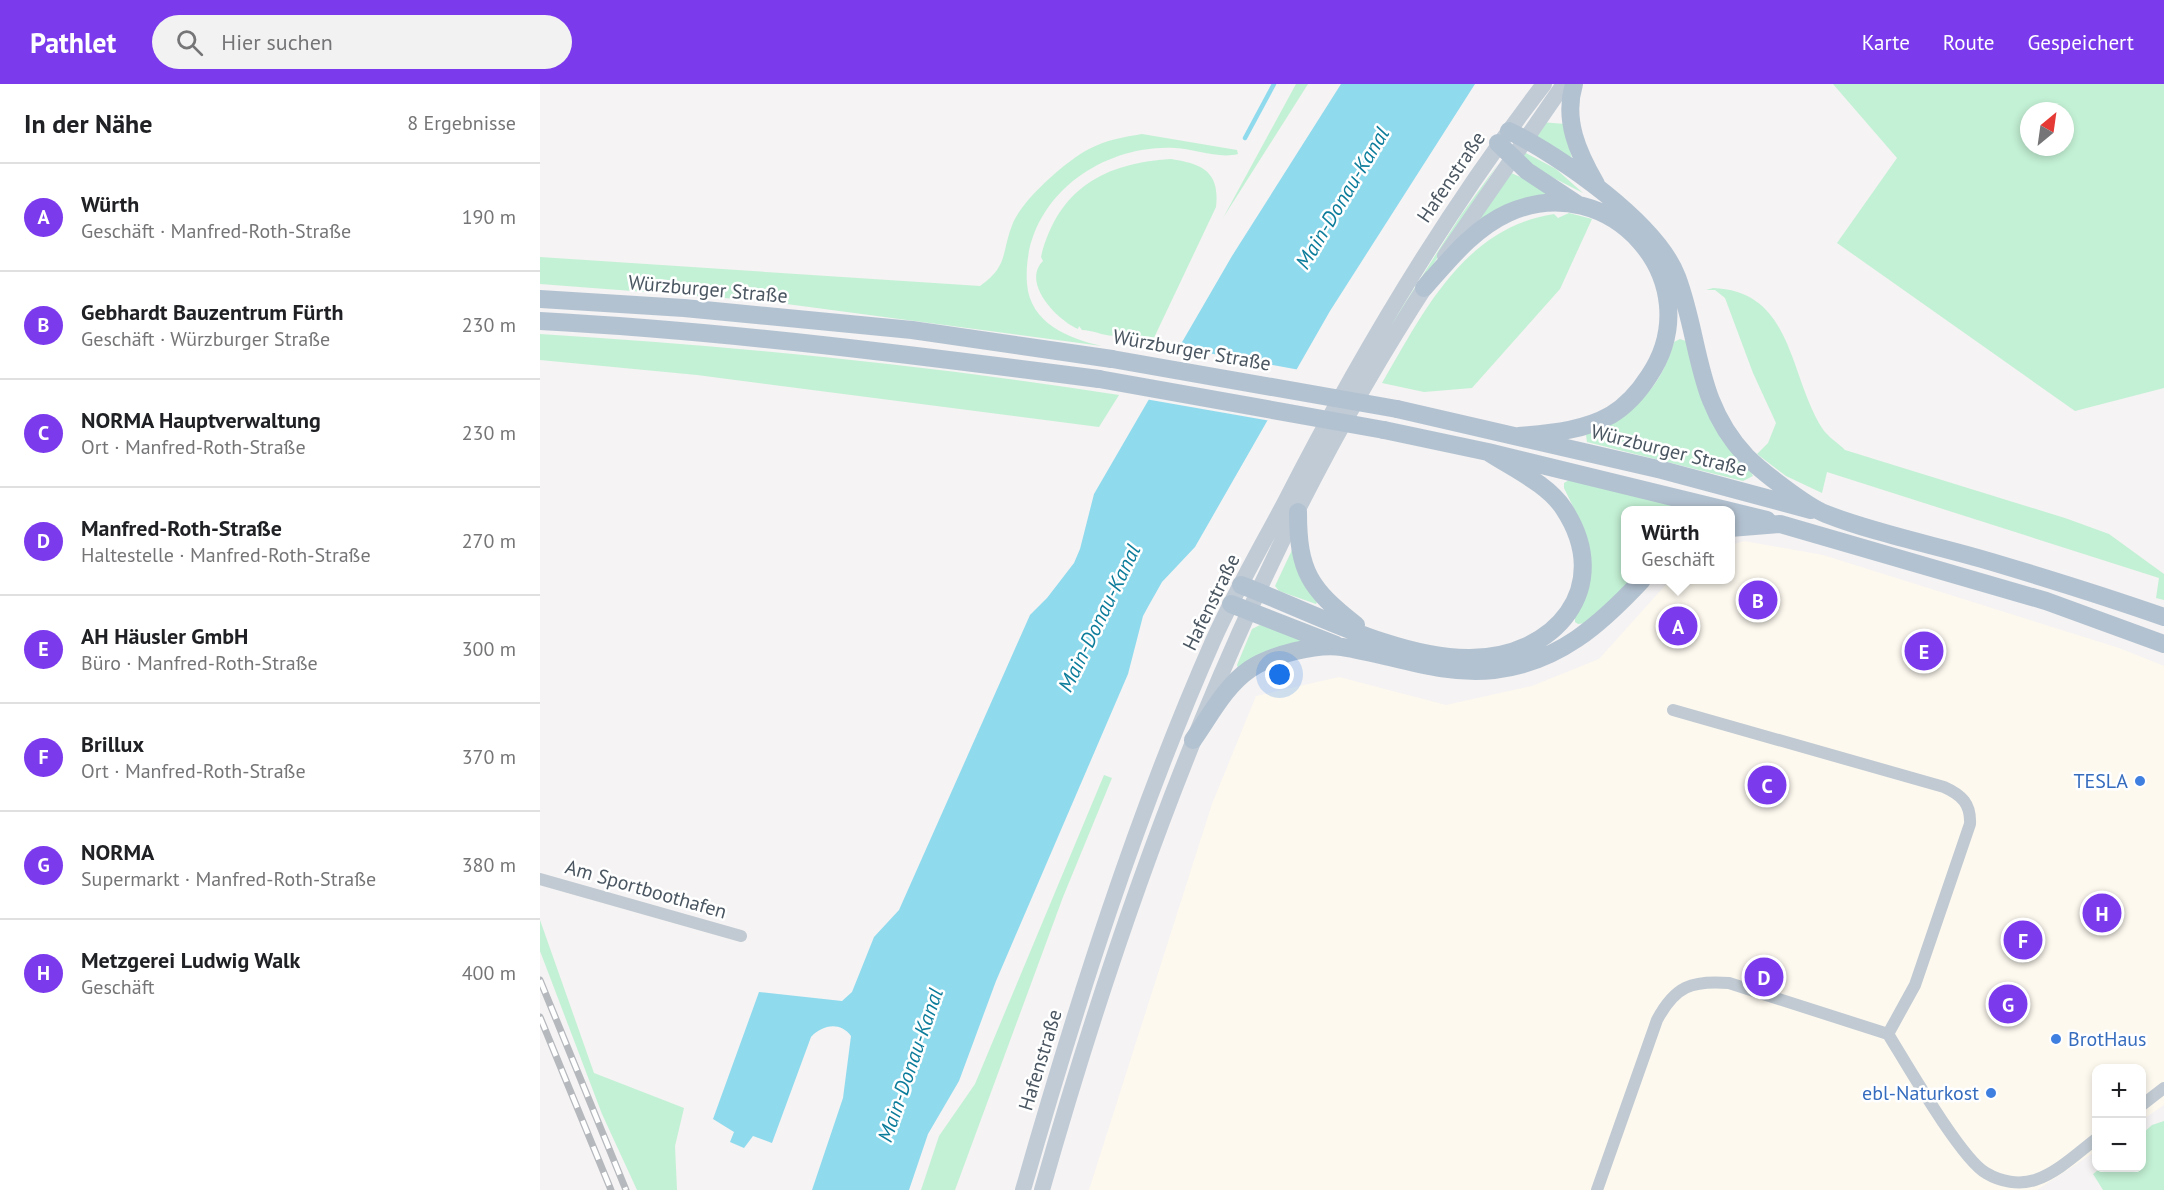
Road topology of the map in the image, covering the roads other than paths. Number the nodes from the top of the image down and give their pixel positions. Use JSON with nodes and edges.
{"nodes":[{"id":1,"x":1544,"y":84,"type":"edge"},
{"id":2,"x":1564,"y":84,"type":"edge"},
{"id":3,"x":1574,"y":84,"type":"edge"},
{"id":4,"x":1510,"y":138,"type":"junction"},
{"id":5,"x":1511,"y":158,"type":"junction"},
{"id":6,"x":1600,"y":190,"type":"junction"},
{"id":7,"x":1578,"y":205,"type":"junction"},
{"id":8,"x":1424,"y":288,"type":"junction"},
{"id":9,"x":540,"y":298,"type":"edge"},
{"id":10,"x":540,"y":321,"type":"edge"},
{"id":11,"x":1519,"y":436,"type":"junction"},
{"id":12,"x":1488,"y":452,"type":"junction"},
{"id":13,"x":1707,"y":506,"type":"edge"},
{"id":14,"x":1298,"y":513,"type":"junction"},
{"id":15,"x":1735,"y":513,"type":"edge"},
{"id":16,"x":1824,"y":514,"type":"junction"},
{"id":17,"x":1780,"y":524,"type":"junction"},
{"id":18,"x":1735,"y":528,"type":"edge"},
{"id":19,"x":1637,"y":584,"type":"edge"},
{"id":20,"x":1241,"y":585,"type":"junction"},
{"id":21,"x":1258,"y":592,"type":"junction"},
{"id":22,"x":1231,"y":604,"type":"junction"},
{"id":23,"x":1249,"y":613,"type":"junction"},
{"id":24,"x":2164,"y":617,"type":"edge"},
{"id":25,"x":1369,"y":635,"type":"junction"},
{"id":26,"x":2164,"y":644,"type":"edge"},
{"id":27,"x":1339,"y":646,"type":"junction"},
{"id":28,"x":1673,"y":710,"type":"dead end"},
{"id":29,"x":1193,"y":740,"type":"junction"},
{"id":30,"x":540,"y":879,"type":"edge"},
{"id":31,"x":741,"y":936,"type":"dead end"},
{"id":32,"x":1888,"y":1034,"type":"junction"},
{"id":33,"x":2164,"y":1088,"type":"edge"},
{"id":34,"x":2146,"y":1102,"type":"edge"},
{"id":35,"x":2092,"y":1141,"type":"edge"},
{"id":36,"x":1023,"y":1190,"type":"edge"},
{"id":37,"x":1042,"y":1190,"type":"edge"},
{"id":38,"x":1597,"y":1190,"type":"edge"}],
"edges":[{"from":1,"to":4,"type":"main road","name":"Hafenstraße"},
{"from":2,"to":4,"type":"main road","name":"Hafenstraße"},
{"from":3,"to":6,"type":"main road"},
{"from":4,"to":5,"type":"main road"},
{"from":4,"to":6,"type":"main road"},
{"from":4,"to":20,"type":"main road","name":"Hafenstraße"},
{"from":5,"to":7,"type":"main road"},
{"from":5,"to":8,"type":"main road","name":"Hafenstraße"},
{"from":6,"to":16,"type":"main road"},
{"from":7,"to":8,"type":"main road"},
{"from":7,"to":11,"type":"main road"},
{"from":8,"to":14,"type":"main road","name":"Hafenstraße"},
{"from":9,"to":11,"type":"main road","name":"Würzburger Straße","bridge":true},
{"from":10,"to":12,"type":"main road","bridge":true},
{"from":11,"to":16,"type":"main road","name":"Würzburger Straße"},
{"from":12,"to":13,"type":"main road"},
{"from":12,"to":25,"type":"main road"},
{"from":14,"to":21,"type":"main road","name":"Hafenstraße"},
{"from":14,"to":25,"type":"main road"},
{"from":15,"to":17,"type":"main road"},
{"from":16,"to":24,"type":"main road","name":"Würzburger Straße"},
{"from":17,"to":18,"type":"main road"},
{"from":17,"to":26,"type":"main road"},
{"from":19,"to":27,"type":"main road"},
{"from":20,"to":21,"type":"main road"},
{"from":20,"to":22,"type":"main road","name":"Hafenstraße"},
{"from":21,"to":23,"type":"main road","name":"Hafenstraße"},
{"from":21,"to":25,"type":"main road"},
{"from":22,"to":23,"type":"main road"},
{"from":22,"to":36,"type":"main road","name":"Hafenstraße"},
{"from":23,"to":27,"type":"main road"},
{"from":23,"to":29,"type":"main road","name":"Hafenstraße"},
{"from":27,"to":29,"type":"main road"},
{"from":28,"to":32,"type":"street"},
{"from":29,"to":37,"type":"main road","name":"Hafenstraße"},
{"from":30,"to":31,"type":"street","name":"Am Sportboothafen"},
{"from":32,"to":35,"type":"street"},
{"from":32,"to":38,"type":"street"},
{"from":33,"to":34,"type":"street"}]}
